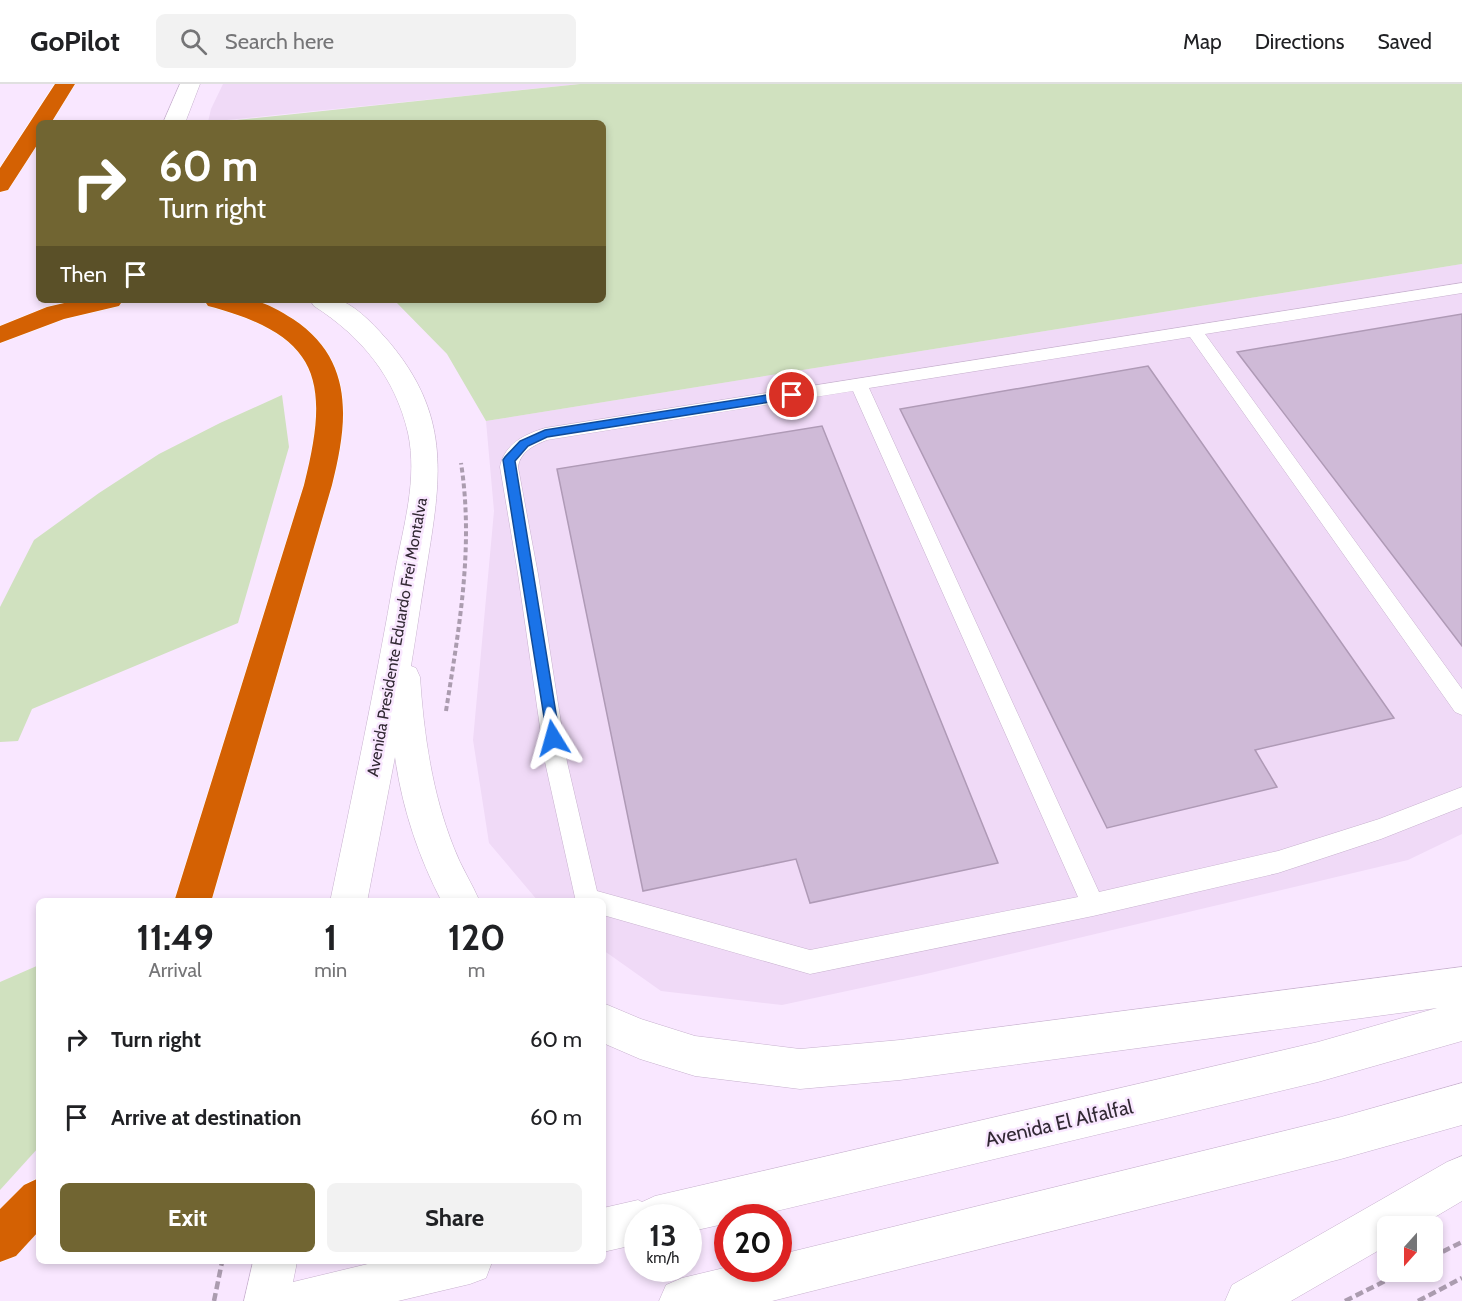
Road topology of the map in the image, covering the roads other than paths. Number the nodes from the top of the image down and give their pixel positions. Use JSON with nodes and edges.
{"nodes":[{"id":1,"x":65,"y":84,"type":"edge"},
{"id":2,"x":190,"y":84,"type":"edge"},
{"id":3,"x":42,"y":120,"type":"edge"},
{"id":4,"x":175,"y":120,"type":"edge"},
{"id":5,"x":36,"y":130,"type":"edge"},
{"id":6,"x":0,"y":184,"type":"edge"},
{"id":7,"x":1462,"y":288,"type":"edge"},
{"id":8,"x":96,"y":303,"type":"edge"},
{"id":9,"x":227,"y":303,"type":"edge"},
{"id":10,"x":327,"y":303,"type":"edge"},
{"id":11,"x":1194,"y":331,"type":"junction"},
{"id":12,"x":0,"y":335,"type":"edge"},
{"id":13,"x":859,"y":384,"type":"junction"},
{"id":14,"x":402,"y":632,"type":"junction"},
{"id":15,"x":1462,"y":706,"type":"edge"},
{"id":16,"x":1462,"y":797,"type":"edge"},
{"id":17,"x":193,"y":898,"type":"edge"},
{"id":18,"x":349,"y":898,"type":"edge"},
{"id":19,"x":460,"y":898,"type":"edge"},
{"id":20,"x":587,"y":898,"type":"edge"},
{"id":21,"x":606,"y":905,"type":"edge"},
{"id":22,"x":1093,"y":905,"type":"junction"},
{"id":23,"x":1462,"y":987,"type":"edge"},
{"id":24,"x":1462,"y":1021,"type":"edge"},
{"id":25,"x":606,"y":1024,"type":"edge"},
{"id":26,"x":1462,"y":1104,"type":"edge"},
{"id":27,"x":1462,"y":1177,"type":"edge"},
{"id":28,"x":36,"y":1203,"type":"edge"},
{"id":29,"x":702,"y":1207,"type":"edge"},
{"id":30,"x":624,"y":1225,"type":"edge"},
{"id":31,"x":606,"y":1229,"type":"edge"},
{"id":32,"x":0,"y":1240,"type":"edge"},
{"id":33,"x":275,"y":1264,"type":"edge"},
{"id":34,"x":461,"y":1264,"type":"edge"},
{"id":35,"x":310,"y":1299,"type":"edge"},
{"id":36,"x":267,"y":1301,"type":"edge"},
{"id":37,"x":682,"y":1301,"type":"edge"},
{"id":38,"x":1248,"y":1301,"type":"edge"}],
"edges":[{"from":1,"to":3,"type":"highway"},
{"from":2,"to":4,"type":"street"},
{"from":5,"to":6,"type":"highway"},
{"from":7,"to":11,"type":"lane"},
{"from":8,"to":12,"type":"highway"},
{"from":9,"to":17,"type":"highway"},
{"from":10,"to":14,"type":"street","name":"Avenida Presidente Eduardo Frei Montalva"},
{"from":11,"to":13,"type":"lane"},
{"from":11,"to":15,"type":"lane"},
{"from":13,"to":20,"type":"lane"},
{"from":13,"to":22,"type":"lane"},
{"from":14,"to":18,"type":"street","name":"Avenida Presidente Eduardo Frei Montalva"},
{"from":14,"to":19,"type":"street"},
{"from":16,"to":22,"type":"lane"},
{"from":21,"to":22,"type":"lane"},
{"from":23,"to":25,"type":"street"},
{"from":24,"to":29,"type":"street","name":"Avenida El Alfalfal"},
{"from":26,"to":37,"type":"street"},
{"from":27,"to":38,"type":"street"},
{"from":28,"to":32,"type":"highway"},
{"from":30,"to":31,"type":"street"},
{"from":33,"to":36,"type":"street"},
{"from":34,"to":35,"type":"street"}]}
